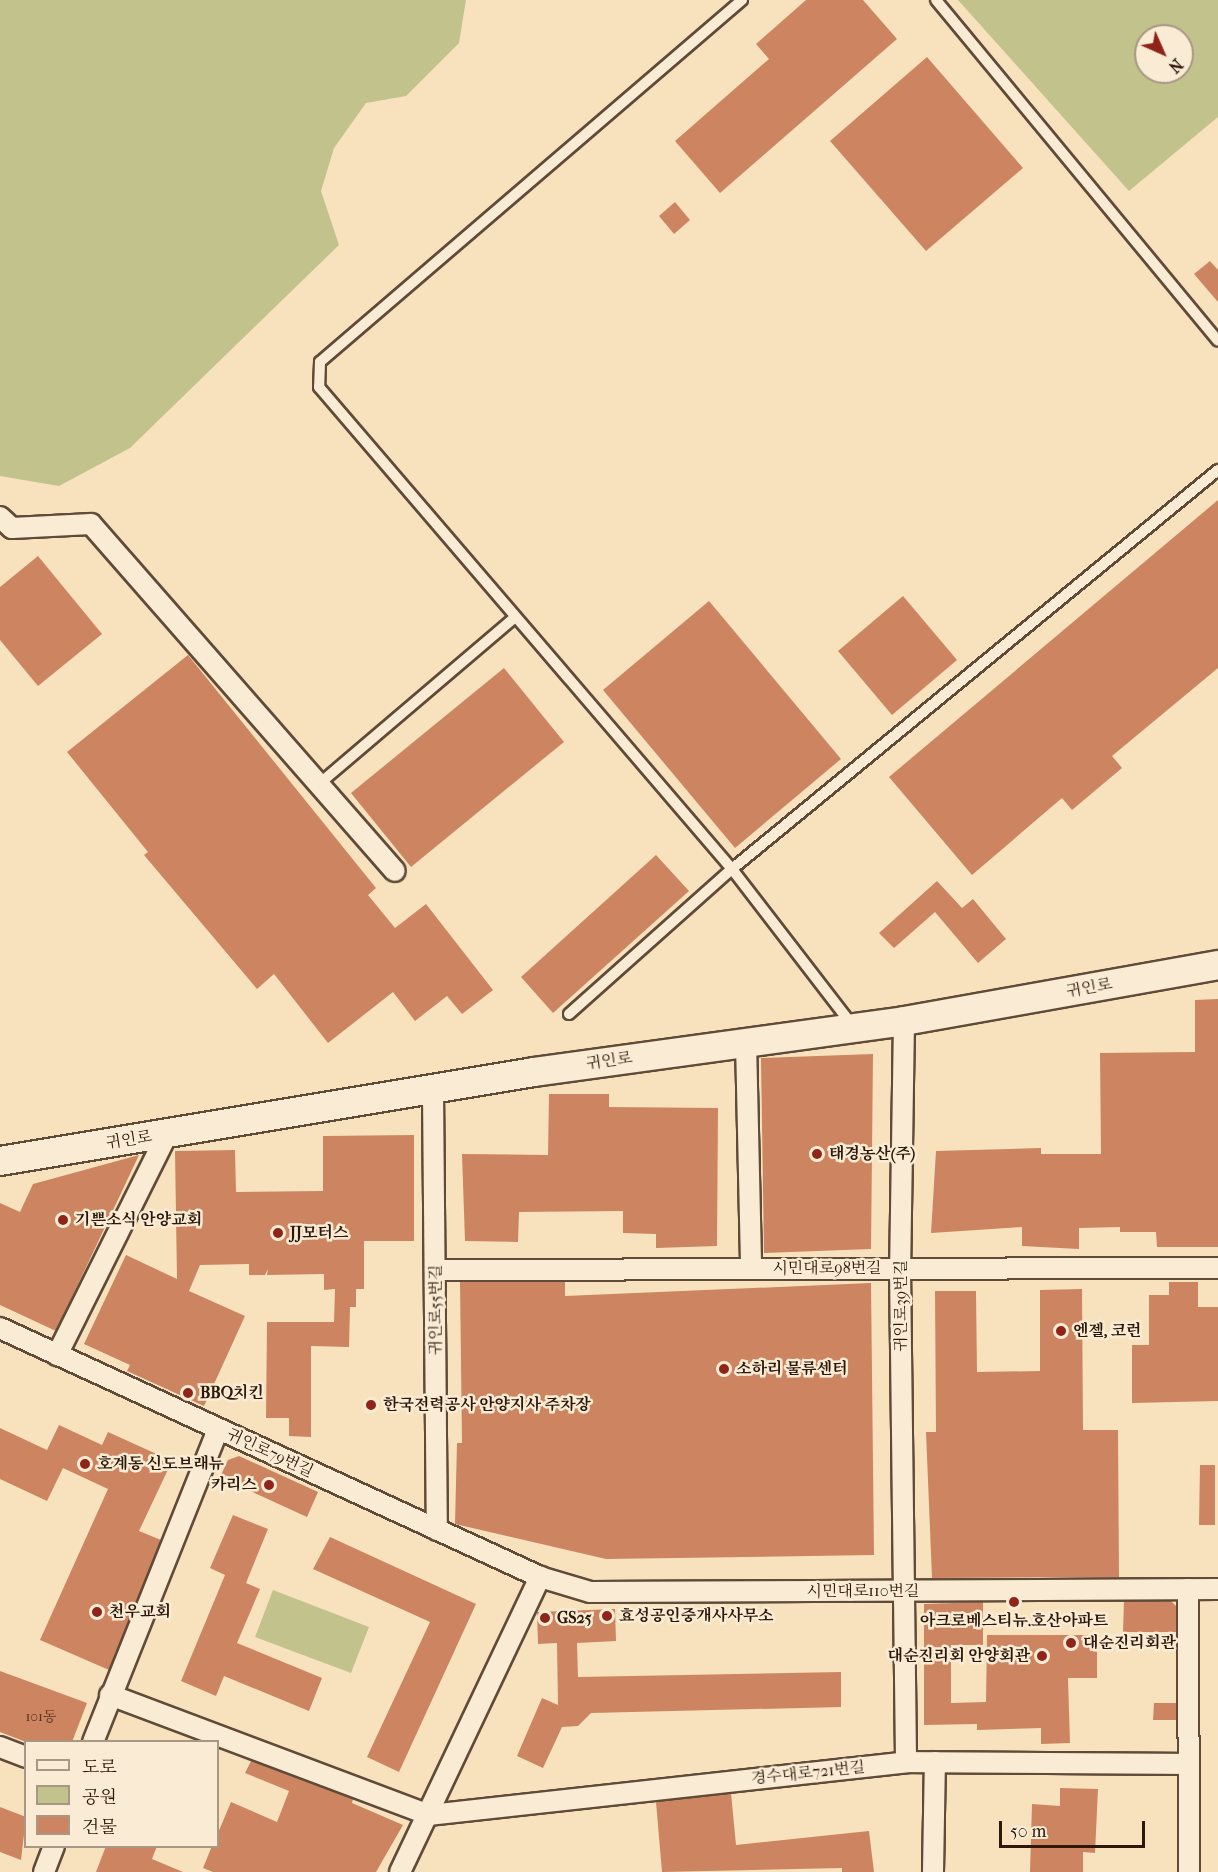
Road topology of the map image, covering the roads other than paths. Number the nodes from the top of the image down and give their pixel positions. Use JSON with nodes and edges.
{"nodes":[{"id":1,"x":742,"y":0,"type":"edge"},
{"id":2,"x":936,"y":0,"type":"edge"},
{"id":3,"x":1218,"y":341,"type":"edge"},
{"id":4,"x":1218,"y":470,"type":"edge"},
{"id":5,"x":0,"y":517,"type":"edge"},
{"id":6,"x":513,"y":619,"type":"junction"},
{"id":7,"x":319,"y":784,"type":"junction"},
{"id":8,"x":732,"y":869,"type":"junction"},
{"id":9,"x":395,"y":871,"type":"dead end"},
{"id":10,"x":1218,"y":965,"type":"edge"},
{"id":11,"x":569,"y":1014,"type":"dead end"},
{"id":12,"x":904,"y":1021,"type":"junction"},
{"id":13,"x":853,"y":1026,"type":"junction"},
{"id":14,"x":746,"y":1042,"type":"junction"},
{"id":15,"x":433,"y":1090,"type":"junction"},
{"id":16,"x":167,"y":1134,"type":"junction"},
{"id":17,"x":0,"y":1161,"type":"edge"},
{"id":18,"x":751,"y":1268,"type":"junction"},
{"id":19,"x":900,"y":1268,"type":"junction"},
{"id":20,"x":1218,"y":1268,"type":"edge"},
{"id":21,"x":436,"y":1270,"type":"junction"},
{"id":22,"x":0,"y":1328,"type":"edge"},
{"id":23,"x":57,"y":1355,"type":"junction"},
{"id":24,"x":218,"y":1429,"type":"junction"},
{"id":25,"x":437,"y":1530,"type":"junction"},
{"id":26,"x":540,"y":1576,"type":"junction"},
{"id":27,"x":1188,"y":1589,"type":"junction"},
{"id":28,"x":1218,"y":1589,"type":"edge"},
{"id":29,"x":904,"y":1591,"type":"junction"},
{"id":30,"x":110,"y":1695,"type":"junction"},
{"id":31,"x":94,"y":1740,"type":"edge"},
{"id":32,"x":0,"y":1747,"type":"edge"},
{"id":33,"x":24,"y":1756,"type":"edge"},
{"id":34,"x":906,"y":1762,"type":"junction"},
{"id":35,"x":935,"y":1762,"type":"junction"},
{"id":36,"x":1187,"y":1764,"type":"junction"},
{"id":37,"x":429,"y":1815,"type":"junction"},
{"id":38,"x":53,"y":1848,"type":"edge"},
{"id":39,"x":44,"y":1872,"type":"edge"},
{"id":40,"x":400,"y":1872,"type":"edge"},
{"id":41,"x":933,"y":1872,"type":"edge"},
{"id":42,"x":1189,"y":1872,"type":"edge"}],
"edges":[{"from":1,"to":6,"type":"lane"},
{"from":2,"to":3,"type":"lane"},
{"from":4,"to":8,"type":"lane"},
{"from":5,"to":7,"type":"street"},
{"from":6,"to":7,"type":"lane"},
{"from":6,"to":8,"type":"lane"},
{"from":7,"to":9,"type":"street"},
{"from":8,"to":11,"type":"lane"},
{"from":8,"to":13,"type":"lane"},
{"from":10,"to":12,"type":"street","name":"귀인로"},
{"from":12,"to":13,"type":"street","name":"귀인로"},
{"from":12,"to":19,"type":"street","name":"귀인로39번길"},
{"from":13,"to":14,"type":"street","name":"귀인로"},
{"from":14,"to":15,"type":"street","name":"귀인로"},
{"from":14,"to":18,"type":"street"},
{"from":15,"to":16,"type":"street","name":"귀인로"},
{"from":15,"to":21,"type":"street","name":"귀인로55번길"},
{"from":16,"to":17,"type":"street","name":"귀인로"},
{"from":16,"to":23,"type":"street"},
{"from":18,"to":19,"type":"street","name":"시민대로98번길"},
{"from":18,"to":21,"type":"street","name":"시민대로98번길"},
{"from":19,"to":20,"type":"street","name":"시민대로98번길"},
{"from":19,"to":29,"type":"street","name":"귀인로39번길"},
{"from":21,"to":25,"type":"street","name":"귀인로55번길"},
{"from":22,"to":23,"type":"street","name":"귀인로79번길"},
{"from":23,"to":24,"type":"street","name":"귀인로79번길"},
{"from":24,"to":25,"type":"street","name":"귀인로79번길"},
{"from":24,"to":30,"type":"street"},
{"from":25,"to":26,"type":"street","name":"귀인로79번길"},
{"from":26,"to":29,"type":"street","name":"시민대로110번길"},
{"from":26,"to":37,"type":"street"},
{"from":27,"to":28,"type":"street","name":"시민대로110번길"},
{"from":27,"to":29,"type":"street","name":"시민대로110번길"},
{"from":27,"to":36,"type":"street"},
{"from":29,"to":34,"type":"street","name":"귀인로39번길"},
{"from":30,"to":31,"type":"street"},
{"from":30,"to":37,"type":"street"},
{"from":32,"to":33,"type":"street"},
{"from":34,"to":35,"type":"street","name":"경수대로721번길"},
{"from":34,"to":37,"type":"street","name":"경수대로721번길"},
{"from":35,"to":36,"type":"street","name":"경수대로721번길"},
{"from":35,"to":41,"type":"street"},
{"from":36,"to":42,"type":"street"},
{"from":37,"to":40,"type":"street"},
{"from":38,"to":39,"type":"street"}]}
